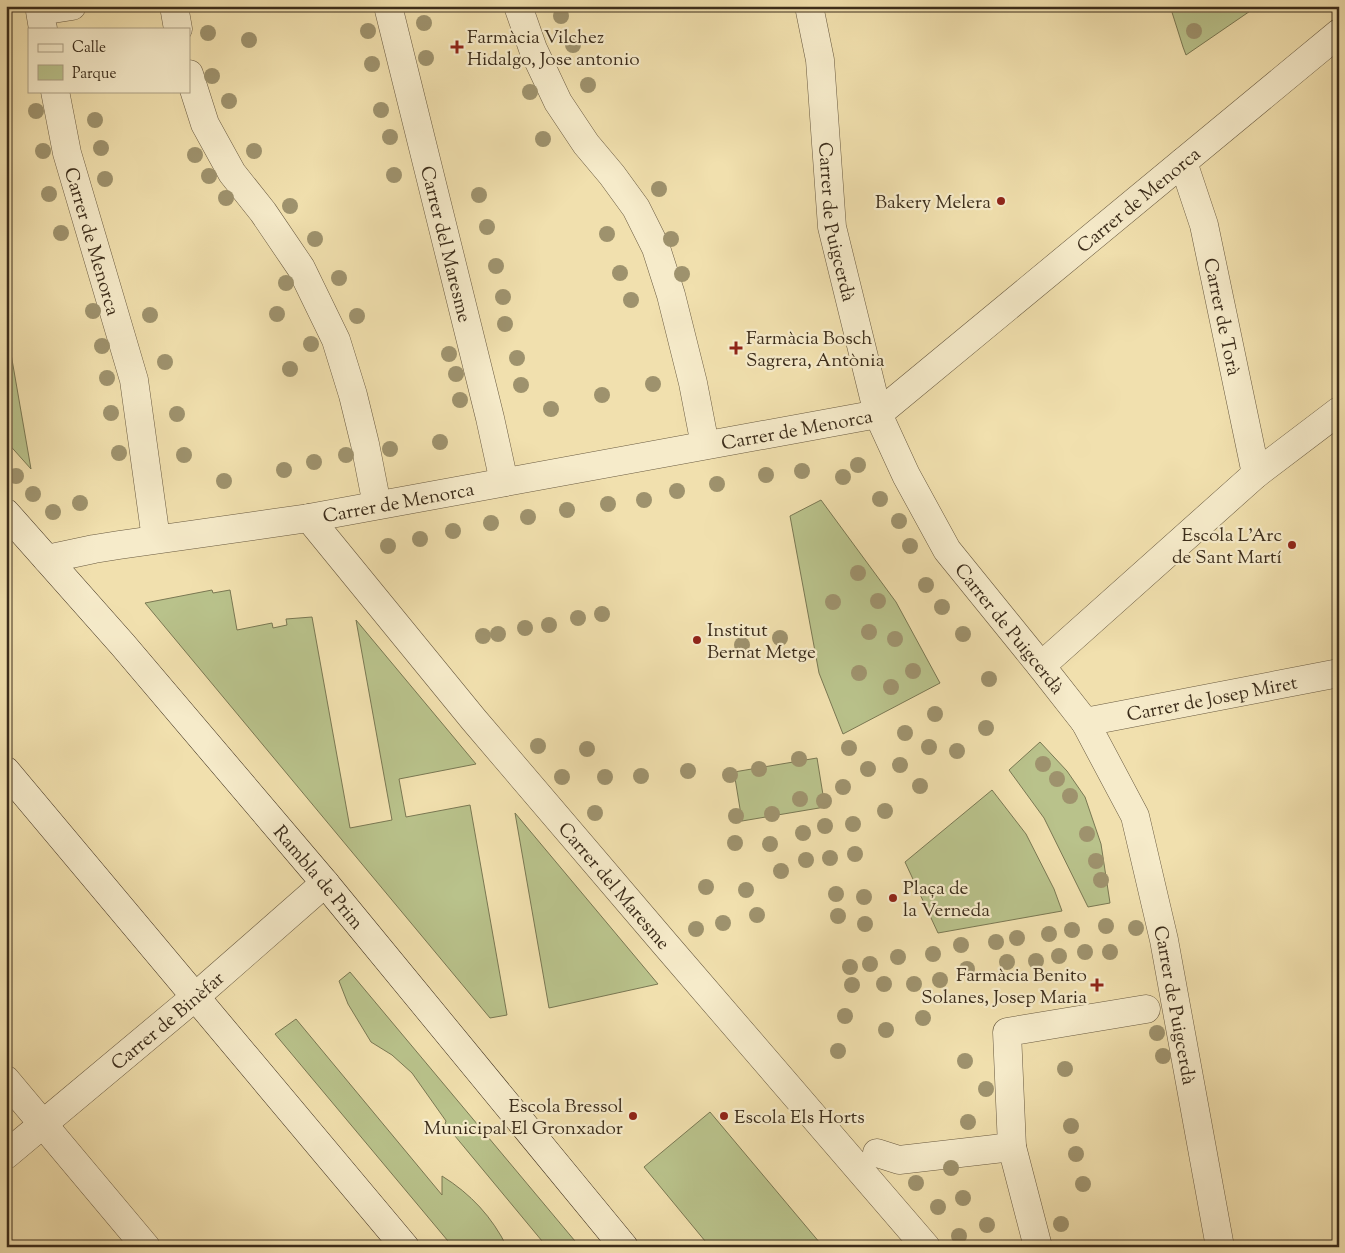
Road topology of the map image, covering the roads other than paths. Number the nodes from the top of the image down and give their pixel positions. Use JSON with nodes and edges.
{"nodes":[{"id":1,"x":72,"y":6,"type":"edge"},
{"id":2,"x":174,"y":6,"type":"edge"},
{"id":3,"x":388,"y":6,"type":"edge"},
{"id":4,"x":518,"y":6,"type":"edge"},
{"id":5,"x":809,"y":6,"type":"edge"},
{"id":6,"x":42,"y":20,"type":"edge"},
{"id":7,"x":178,"y":28,"type":"edge"},
{"id":8,"x":1339,"y":32,"type":"edge"},
{"id":9,"x":190,"y":77,"type":"edge"},
{"id":10,"x":54,"y":92,"type":"edge"},
{"id":11,"x":1182,"y":162,"type":"junction"},
{"id":12,"x":1339,"y":411,"type":"edge"},
{"id":13,"x":878,"y":414,"type":"junction"},
{"id":14,"x":705,"y":445,"type":"junction"},
{"id":15,"x":1256,"y":474,"type":"junction"},
{"id":16,"x":504,"y":482,"type":"junction"},
{"id":17,"x":377,"y":506,"type":"junction"},
{"id":18,"x":6,"y":513,"type":"edge"},
{"id":19,"x":309,"y":518,"type":"junction"},
{"id":20,"x":156,"y":539,"type":"junction"},
{"id":21,"x":48,"y":559,"type":"junction"},
{"id":22,"x":1041,"y":666,"type":"junction"},
{"id":23,"x":1339,"y":672,"type":"edge"},
{"id":24,"x":1085,"y":722,"type":"junction"},
{"id":25,"x":6,"y":771,"type":"edge"},
{"id":26,"x":325,"y":883,"type":"junction"},
{"id":27,"x":195,"y":997,"type":"junction"},
{"id":28,"x":1146,"y":1009,"type":"dead end"},
{"id":29,"x":6,"y":1080,"type":"edge"},
{"id":30,"x":44,"y":1124,"type":"junction"},
{"id":31,"x":1012,"y":1147,"type":"junction"},
{"id":32,"x":877,"y":1153,"type":"dead end"},
{"id":33,"x":6,"y":1154,"type":"edge"},
{"id":34,"x":146,"y":1247,"type":"edge"},
{"id":35,"x":405,"y":1247,"type":"edge"},
{"id":36,"x":624,"y":1247,"type":"edge"},
{"id":37,"x":926,"y":1247,"type":"edge"},
{"id":38,"x":1038,"y":1247,"type":"edge"},
{"id":39,"x":1220,"y":1247,"type":"edge"}],
"edges":[{"from":1,"to":6,"type":"street"},
{"from":2,"to":7,"type":"street"},
{"from":3,"to":16,"type":"street","name":"Carrer del Maresme"},
{"from":4,"to":14,"type":"street"},
{"from":5,"to":13,"type":"street","name":"Carrer de Puigcerdà"},
{"from":8,"to":11,"type":"street","name":"Carrer de Menorca"},
{"from":9,"to":17,"type":"street"},
{"from":10,"to":20,"type":"street","name":"Carrer de Menorca"},
{"from":11,"to":13,"type":"street","name":"Carrer de Menorca"},
{"from":11,"to":15,"type":"street","name":"Carrer de Torà"},
{"from":12,"to":15,"type":"street"},
{"from":13,"to":14,"type":"street","name":"Carrer de Menorca"},
{"from":13,"to":22,"type":"street","name":"Carrer de Puigcerdà"},
{"from":14,"to":16,"type":"street","name":"Carrer de Menorca"},
{"from":15,"to":22,"type":"street"},
{"from":16,"to":17,"type":"street","name":"Carrer de Menorca"},
{"from":17,"to":19,"type":"street","name":"Carrer de Menorca"},
{"from":18,"to":21,"type":"street","name":"Rambla de Prim"},
{"from":19,"to":20,"type":"street","name":"Carrer de Menorca"},
{"from":19,"to":37,"type":"street","name":"Carrer del Maresme"},
{"from":20,"to":21,"type":"street","name":"Carrer de Menorca"},
{"from":21,"to":26,"type":"street","name":"Rambla de Prim"},
{"from":22,"to":24,"type":"street","name":"Carrer de Puigcerdà"},
{"from":23,"to":24,"type":"street","name":"Carrer de Josep Miret"},
{"from":24,"to":39,"type":"street","name":"Carrer de Puigcerdà"},
{"from":25,"to":27,"type":"street"},
{"from":26,"to":27,"type":"street","name":"Carrer de Binèfar"},
{"from":26,"to":36,"type":"street","name":"Rambla de Prim"},
{"from":27,"to":30,"type":"street","name":"Carrer de Binèfar"},
{"from":27,"to":35,"type":"street"},
{"from":28,"to":31,"type":"street"},
{"from":29,"to":30,"type":"street"},
{"from":30,"to":33,"type":"street","name":"Carrer de Binèfar"},
{"from":30,"to":34,"type":"street"},
{"from":31,"to":32,"type":"street"},
{"from":31,"to":38,"type":"street"}]}
